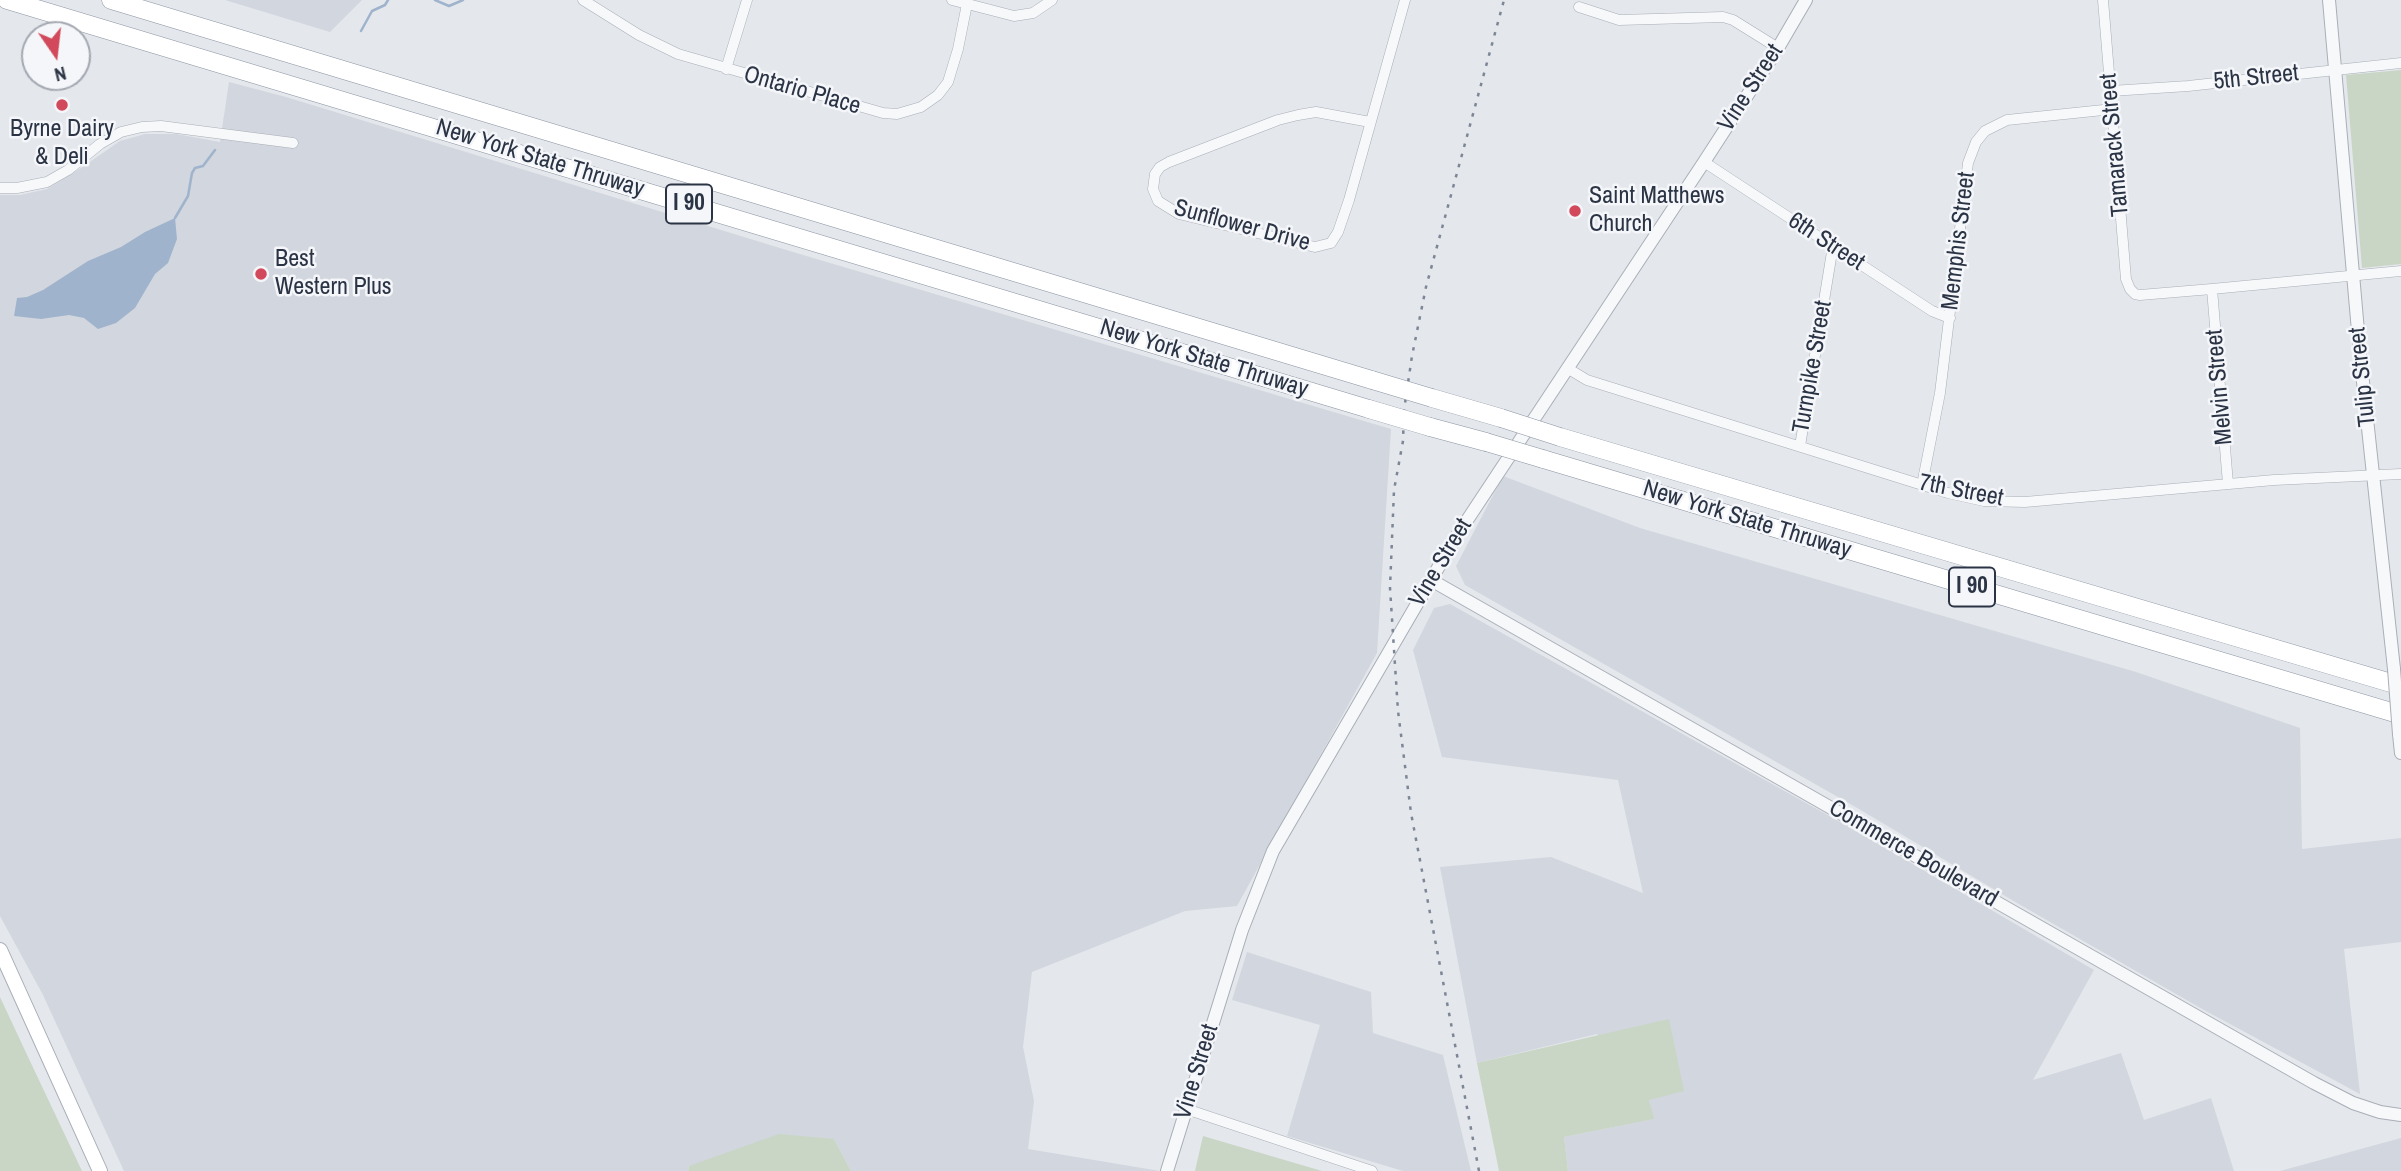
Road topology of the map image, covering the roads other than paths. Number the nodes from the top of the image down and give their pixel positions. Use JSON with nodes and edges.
{"nodes":[{"id":1,"x":8,"y":0,"type":"edge"},
{"id":2,"x":111,"y":0,"type":"edge"},
{"id":3,"x":583,"y":0,"type":"edge"},
{"id":4,"x":747,"y":0,"type":"edge"},
{"id":5,"x":952,"y":0,"type":"edge"},
{"id":6,"x":1052,"y":0,"type":"edge"},
{"id":7,"x":1405,"y":0,"type":"edge"},
{"id":8,"x":1805,"y":0,"type":"edge"},
{"id":9,"x":2103,"y":0,"type":"edge"},
{"id":10,"x":2329,"y":0,"type":"edge"},
{"id":11,"x":967,"y":4,"type":"junction"},
{"id":12,"x":1579,"y":7,"type":"dead end"},
{"id":13,"x":1778,"y":48,"type":"junction"},
{"id":14,"x":2401,"y":63,"type":"edge"},
{"id":15,"x":726,"y":69,"type":"junction"},
{"id":16,"x":2334,"y":69,"type":"junction"},
{"id":17,"x":2111,"y":91,"type":"junction"},
{"id":18,"x":2113,"y":109,"type":"junction"},
{"id":19,"x":1370,"y":122,"type":"junction"},
{"id":20,"x":293,"y":143,"type":"dead end"},
{"id":21,"x":1704,"y":162,"type":"junction"},
{"id":22,"x":0,"y":188,"type":"edge"},
{"id":23,"x":1833,"y":246,"type":"junction"},
{"id":24,"x":2401,"y":271,"type":"edge"},
{"id":25,"x":2353,"y":276,"type":"junction"},
{"id":26,"x":2212,"y":289,"type":"junction"},
{"id":27,"x":1950,"y":318,"type":"junction"},
{"id":28,"x":1566,"y":368,"type":"junction"},
{"id":29,"x":1800,"y":446,"type":"junction"},
{"id":30,"x":2401,"y":474,"type":"edge"},
{"id":31,"x":2373,"y":476,"type":"junction"},
{"id":32,"x":2228,"y":484,"type":"junction"},
{"id":33,"x":1922,"y":485,"type":"junction"},
{"id":34,"x":1431,"y":580,"type":"junction"},
{"id":35,"x":2401,"y":686,"type":"edge"},
{"id":36,"x":2401,"y":715,"type":"edge"},
{"id":37,"x":2401,"y":753,"type":"edge"},
{"id":38,"x":0,"y":950,"type":"edge"},
{"id":39,"x":1186,"y":1109,"type":"junction"},
{"id":40,"x":2401,"y":1115,"type":"edge"},
{"id":41,"x":100,"y":1171,"type":"edge"},
{"id":42,"x":1167,"y":1171,"type":"edge"},
{"id":43,"x":1372,"y":1171,"type":"edge"}],
"edges":[{"from":1,"to":36,"type":"highway","name":"New York State Thruway","number":"I 90","bridge":true},
{"from":2,"to":35,"type":"highway","name":"New York State Thruway","number":"I 90","bridge":true},
{"from":3,"to":15,"type":"street","name":"Ontario Place"},
{"from":4,"to":15,"type":"street"},
{"from":5,"to":11,"type":"street"},
{"from":6,"to":11,"type":"street"},
{"from":7,"to":19,"type":"street","name":"Sunflower Drive"},
{"from":8,"to":13,"type":"street","name":"Vine Street"},
{"from":9,"to":17,"type":"street","name":"Tamarack Street"},
{"from":10,"to":16,"type":"street","name":"Tulip Street"},
{"from":11,"to":15,"type":"street","name":"Ontario Place"},
{"from":12,"to":13,"type":"street"},
{"from":13,"to":21,"type":"street","name":"Vine Street"},
{"from":14,"to":16,"type":"street","name":"5th Street"},
{"from":16,"to":17,"type":"street","name":"5th Street"},
{"from":16,"to":25,"type":"street","name":"Tulip Street"},
{"from":17,"to":18,"type":"street","name":"Tamarack Street"},
{"from":18,"to":26,"type":"street","name":"Tamarack Street"},
{"from":18,"to":27,"type":"street","name":"Memphis Street"},
{"from":19,"to":19,"type":"street","name":"Sunflower Drive"},
{"from":20,"to":22,"type":"street"},
{"from":21,"to":23,"type":"street","name":"6th Street"},
{"from":21,"to":28,"type":"street","name":"Vine Street"},
{"from":23,"to":27,"type":"street","name":"6th Street"},
{"from":23,"to":29,"type":"street","name":"Turnpike Street"},
{"from":24,"to":25,"type":"street"},
{"from":25,"to":26,"type":"street"},
{"from":25,"to":31,"type":"street","name":"Tulip Street"},
{"from":26,"to":32,"type":"street","name":"Melvin Street"},
{"from":27,"to":33,"type":"street","name":"Memphis Street"},
{"from":28,"to":29,"type":"street","name":"7th Street"},
{"from":28,"to":34,"type":"street","name":"Vine Street"},
{"from":29,"to":33,"type":"street","name":"7th Street"},
{"from":30,"to":31,"type":"street","name":"7th Street"},
{"from":31,"to":32,"type":"street","name":"7th Street"},
{"from":31,"to":37,"type":"street","name":"Tulip Street","bridge":true},
{"from":32,"to":33,"type":"street","name":"7th Street"},
{"from":34,"to":39,"type":"street","name":"Vine Street"},
{"from":34,"to":40,"type":"street","name":"Commerce Boulevard"},
{"from":38,"to":41,"type":"main road"},
{"from":39,"to":42,"type":"street","name":"Vine Street"},
{"from":39,"to":43,"type":"street"}]}
